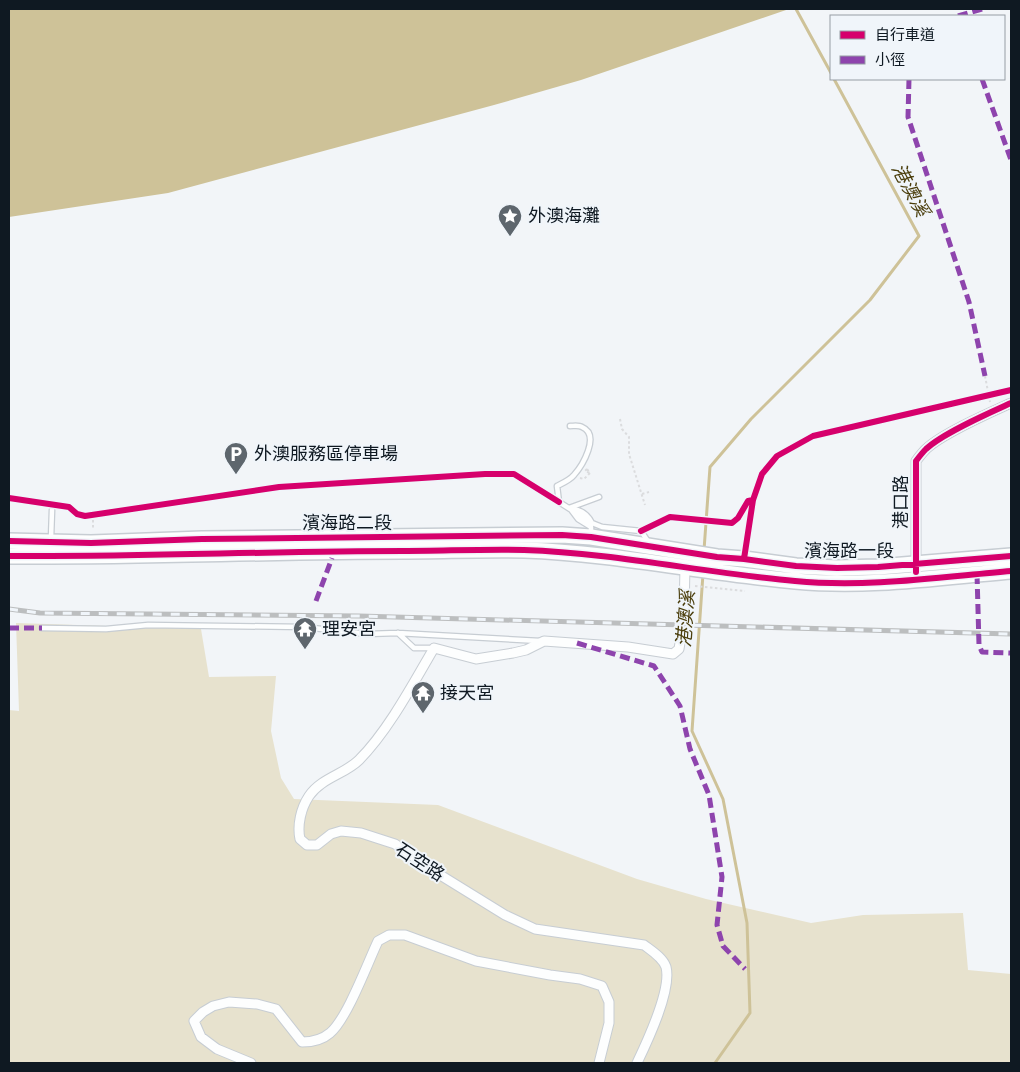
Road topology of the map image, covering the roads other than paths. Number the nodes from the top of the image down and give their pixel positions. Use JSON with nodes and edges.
{"nodes":[{"id":1,"x":1011,"y":403,"type":"edge"},
{"id":2,"x":570,"y":426,"type":"dead end"},
{"id":3,"x":599,"y":497,"type":"dead end"},
{"id":4,"x":569,"y":508,"type":"junction"},
{"id":5,"x":52,"y":510,"type":"dead end"},
{"id":6,"x":592,"y":530,"type":"junction"},
{"id":7,"x":9,"y":541,"type":"edge"},
{"id":8,"x":51,"y":542,"type":"junction"},
{"id":9,"x":522,"y":543,"type":"junction"},
{"id":10,"x":91,"y":544,"type":"junction"},
{"id":11,"x":9,"y":556,"type":"edge"},
{"id":12,"x":1011,"y":556,"type":"edge"},
{"id":13,"x":685,"y":559,"type":"junction"},
{"id":14,"x":1011,"y":571,"type":"edge"},
{"id":15,"x":916,"y":572,"type":"junction"},
{"id":16,"x":42,"y":628,"type":"dead end"},
{"id":17,"x":398,"y":633,"type":"junction"},
{"id":18,"x":544,"y":641,"type":"junction"},
{"id":19,"x":434,"y":648,"type":"junction"},
{"id":20,"x":251,"y":1063,"type":"edge"},
{"id":21,"x":599,"y":1063,"type":"edge"},
{"id":22,"x":637,"y":1063,"type":"edge"}],
"edges":[{"from":1,"to":15,"type":"street","name":"港口路"},
{"from":2,"to":4,"type":"lane"},
{"from":3,"to":4,"type":"lane"},
{"from":4,"to":6,"type":"lane"},
{"from":4,"to":6,"type":"lane"},
{"from":5,"to":8,"type":"lane"},
{"from":6,"to":9,"type":"main road","name":"濱海路二段"},
{"from":6,"to":13,"type":"main road","name":"濱海路二段"},
{"from":7,"to":8,"type":"main road","name":"濱海路二段"},
{"from":8,"to":10,"type":"main road","name":"濱海路二段"},
{"from":9,"to":10,"type":"main road","name":"濱海路二段"},
{"from":9,"to":13,"type":"main road","name":"濱海路二段"},
{"from":10,"to":11,"type":"main road","name":"濱海路二段"},
{"from":12,"to":15,"type":"main road","name":"濱海路一段"},
{"from":13,"to":15,"type":"main road","name":"濱海路一段"},
{"from":13,"to":18,"type":"street"},
{"from":14,"to":15,"type":"main road","name":"濱海路一段"},
{"from":16,"to":17,"type":"lane"},
{"from":17,"to":18,"type":"lane"},
{"from":17,"to":19,"type":"lane"},
{"from":18,"to":19,"type":"street"},
{"from":19,"to":22,"type":"street","name":"石空路"},
{"from":20,"to":21,"type":"street"}]}
